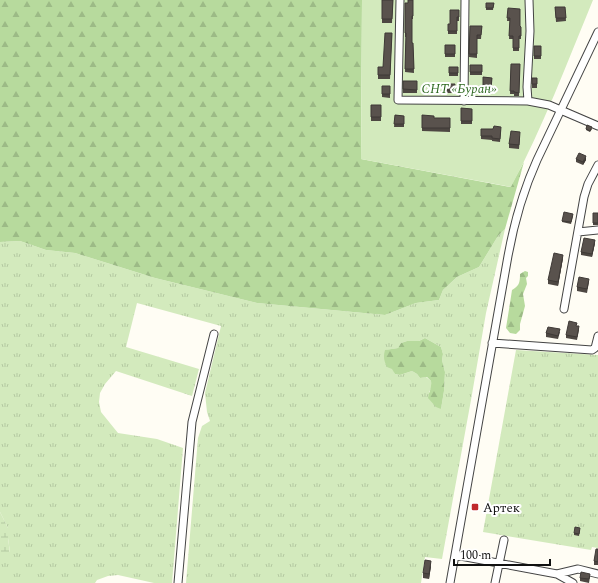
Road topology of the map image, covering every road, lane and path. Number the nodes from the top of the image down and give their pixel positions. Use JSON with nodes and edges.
{"nodes":[{"id":1,"x":400,"y":0,"type":"edge"},
{"id":2,"x":465,"y":0,"type":"edge"},
{"id":3,"x":529,"y":0,"type":"edge"},
{"id":4,"x":598,"y":32,"type":"edge"},
{"id":5,"x":464,"y":101,"type":"junction"},
{"id":6,"x":528,"y":101,"type":"junction"},
{"id":7,"x":561,"y":111,"type":"junction"},
{"id":8,"x":598,"y":126,"type":"edge"},
{"id":9,"x":598,"y":165,"type":"edge"},
{"id":10,"x":598,"y":230,"type":"edge"},
{"id":11,"x":578,"y":232,"type":"junction"},
{"id":12,"x":564,"y":309,"type":"dead end"},
{"id":13,"x":214,"y":334,"type":"dead end"},
{"id":14,"x":598,"y":336,"type":"edge"},
{"id":15,"x":492,"y":343,"type":"junction"},
{"id":16,"x":504,"y":540,"type":"dead end"},
{"id":17,"x":455,"y":555,"type":"junction"},
{"id":18,"x":499,"y":563,"type":"junction"},
{"id":19,"x":557,"y":574,"type":"junction"},
{"id":20,"x":598,"y":574,"type":"edge"},
{"id":21,"x":178,"y":583,"type":"edge"},
{"id":22,"x":450,"y":583,"type":"edge"},
{"id":23,"x":495,"y":583,"type":"edge"},
{"id":24,"x":573,"y":583,"type":"edge"}],
"edges":[{"from":1,"to":5,"type":"street"},
{"from":2,"to":5,"type":"street"},
{"from":3,"to":6,"type":"street"},
{"from":4,"to":7,"type":"street"},
{"from":5,"to":6,"type":"street"},
{"from":6,"to":7,"type":"street"},
{"from":7,"to":8,"type":"street"},
{"from":7,"to":15,"type":"street"},
{"from":9,"to":11,"type":"street"},
{"from":10,"to":11,"type":"street"},
{"from":11,"to":12,"type":"street"},
{"from":13,"to":21,"type":"street"},
{"from":14,"to":15,"type":"street"},
{"from":15,"to":17,"type":"street"},
{"from":16,"to":18,"type":"street"},
{"from":17,"to":18,"type":"street"},
{"from":17,"to":22,"type":"street"},
{"from":18,"to":19,"type":"street"},
{"from":18,"to":23,"type":"street"},
{"from":19,"to":20,"type":"street"},
{"from":19,"to":24,"type":"street"}]}
